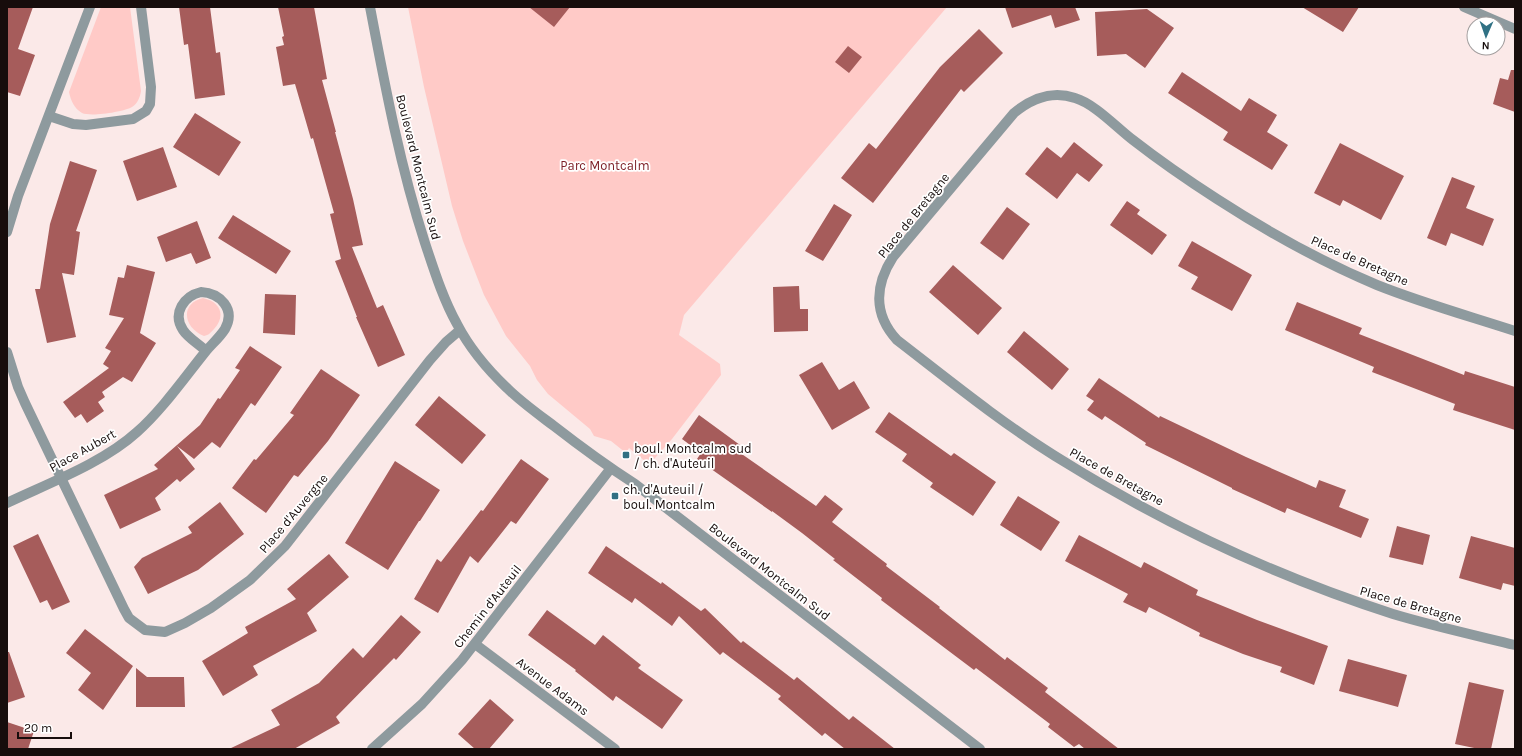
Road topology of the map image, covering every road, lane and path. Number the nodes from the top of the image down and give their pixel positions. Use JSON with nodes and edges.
{"nodes":[{"id":1,"x":90,"y":7,"type":"edge"},
{"id":2,"x":141,"y":7,"type":"edge"},
{"id":3,"x":370,"y":7,"type":"edge"},
{"id":4,"x":1464,"y":7,"type":"edge"},
{"id":5,"x":1515,"y":29,"type":"edge"},
{"id":6,"x":49,"y":116,"type":"junction"},
{"id":7,"x":7,"y":232,"type":"edge"},
{"id":8,"x":460,"y":330,"type":"junction"},
{"id":9,"x":1515,"y":331,"type":"edge"},
{"id":10,"x":206,"y":351,"type":"junction"},
{"id":11,"x":7,"y":352,"type":"edge"},
{"id":12,"x":611,"y":468,"type":"junction"},
{"id":13,"x":60,"y":478,"type":"junction"},
{"id":14,"x":7,"y":503,"type":"edge"},
{"id":15,"x":475,"y":644,"type":"junction"},
{"id":16,"x":1515,"y":645,"type":"edge"},
{"id":17,"x":372,"y":749,"type":"edge"},
{"id":18,"x":615,"y":749,"type":"edge"},
{"id":19,"x":980,"y":749,"type":"edge"}],
"edges":[{"from":1,"to":6,"type":"street"},
{"from":2,"to":6,"type":"street"},
{"from":3,"to":8,"type":"street","name":"Boulevard Montcalm Sud"},
{"from":4,"to":5,"type":"street"},
{"from":6,"to":7,"type":"street"},
{"from":8,"to":12,"type":"street","name":"Boulevard Montcalm Sud"},
{"from":8,"to":13,"type":"street","name":"Place d'Auvergne"},
{"from":9,"to":16,"type":"street","name":"Place de Bretagne"},
{"from":10,"to":10,"type":"street","name":"Place Aubert"},
{"from":10,"to":13,"type":"street","name":"Place Aubert"},
{"from":11,"to":13,"type":"street","name":"Place d'Auvergne"},
{"from":12,"to":15,"type":"street","name":"Chemin d'Auteuil"},
{"from":12,"to":19,"type":"street","name":"Boulevard Montcalm Sud"},
{"from":13,"to":14,"type":"street","name":"Place Aubert"},
{"from":15,"to":17,"type":"street","name":"Chemin d'Auteuil"},
{"from":15,"to":18,"type":"street","name":"Avenue Adams"}]}
